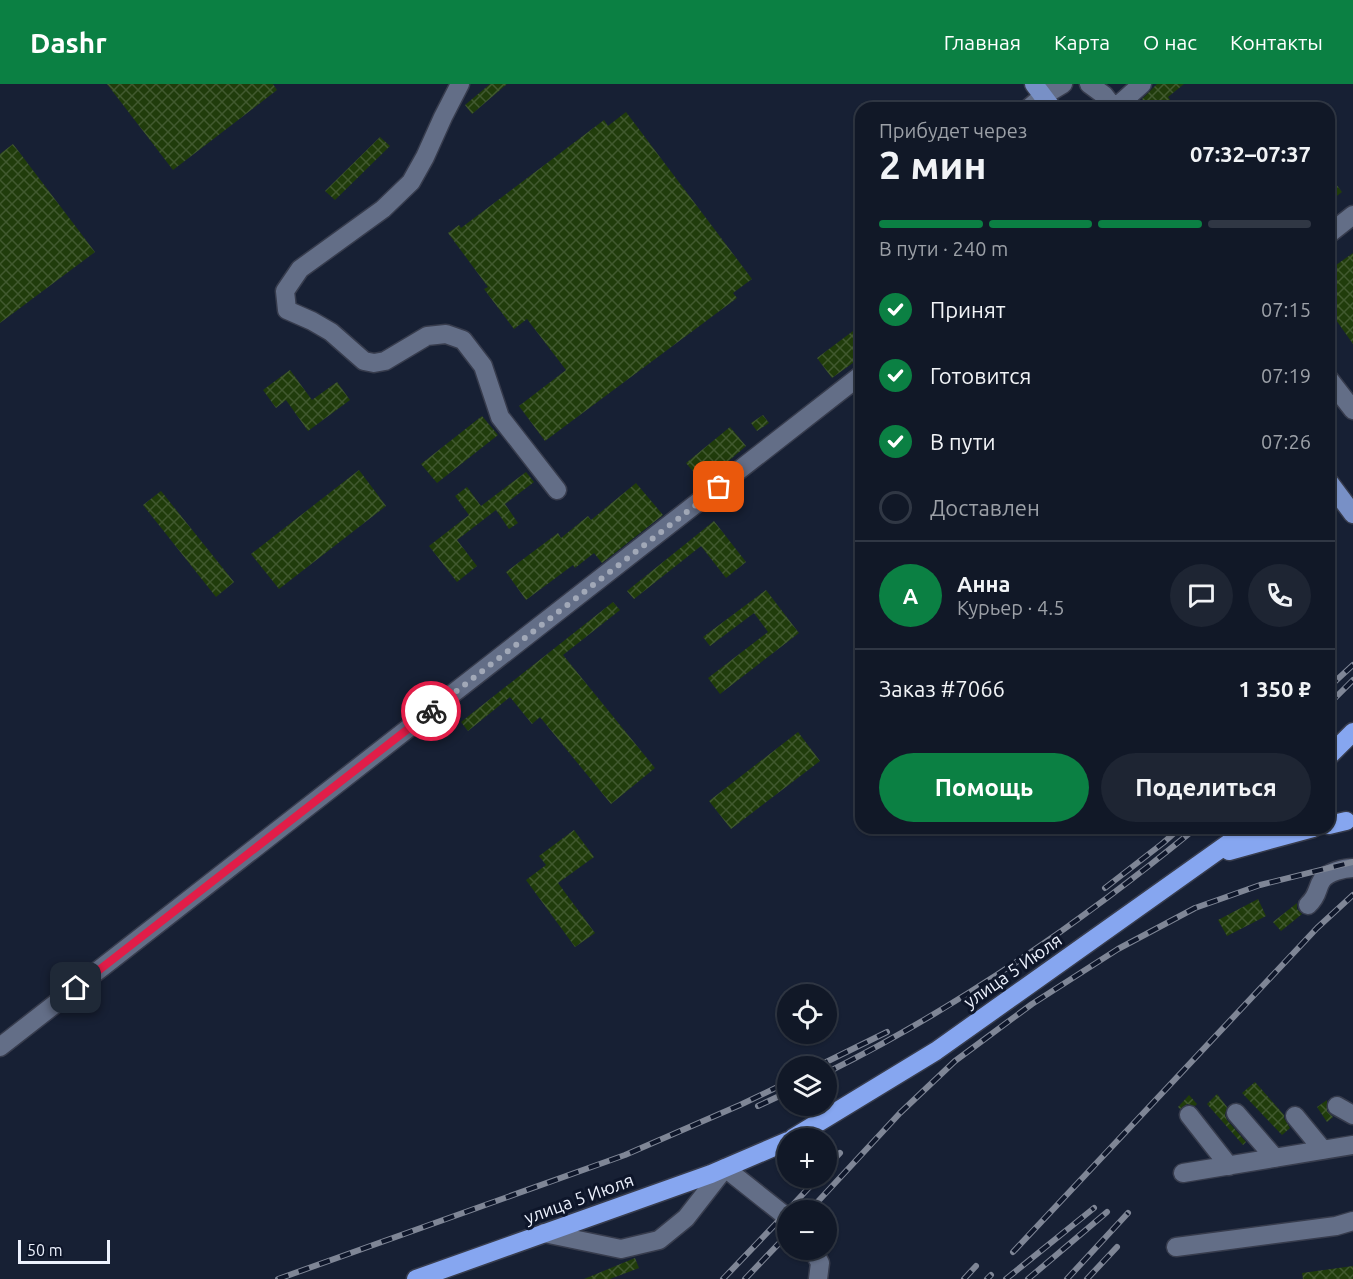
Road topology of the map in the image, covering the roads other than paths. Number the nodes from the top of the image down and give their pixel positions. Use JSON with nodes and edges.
{"nodes":[{"id":1,"x":460,"y":84,"type":"edge"},
{"id":2,"x":1063,"y":84,"type":"edge"},
{"id":3,"x":1089,"y":84,"type":"edge"},
{"id":4,"x":1142,"y":84,"type":"edge"},
{"id":5,"x":1040,"y":99,"type":"edge"},
{"id":6,"x":1109,"y":102,"type":"edge"},
{"id":7,"x":1121,"y":102,"type":"edge"},
{"id":8,"x":1353,"y":215,"type":"edge"},
{"id":9,"x":1335,"y":229,"type":"edge"},
{"id":10,"x":855,"y":380,"type":"edge"},
{"id":11,"x":1335,"y":387,"type":"edge"},
{"id":12,"x":1353,"y":410,"type":"edge"},
{"id":13,"x":557,"y":490,"type":"dead end"},
{"id":14,"x":1335,"y":490,"type":"edge"},
{"id":15,"x":1350,"y":510,"type":"edge"},
{"id":16,"x":1353,"y":732,"type":"edge"},
{"id":17,"x":1335,"y":750,"type":"edge"},
{"id":18,"x":1242,"y":834,"type":"edge"},
{"id":19,"x":1289,"y":834,"type":"edge"},
{"id":20,"x":1208,"y":858,"type":"junction"},
{"id":21,"x":1353,"y":868,"type":"edge"},
{"id":22,"x":1308,"y":905,"type":"dead end"},
{"id":23,"x":0,"y":1047,"type":"edge"},
{"id":24,"x":1236,"y":1113,"type":"dead end"},
{"id":25,"x":1189,"y":1115,"type":"dead end"},
{"id":26,"x":1296,"y":1116,"type":"dead end"},
{"id":27,"x":809,"y":1128,"type":"edge"},
{"id":28,"x":1353,"y":1145,"type":"edge"},
{"id":29,"x":777,"y":1146,"type":"edge"},
{"id":30,"x":1323,"y":1150,"type":"junction"},
{"id":31,"x":1275,"y":1158,"type":"junction"},
{"id":32,"x":1229,"y":1166,"type":"junction"},
{"id":33,"x":724,"y":1168,"type":"junction"},
{"id":34,"x":1183,"y":1173,"type":"dead end"},
{"id":35,"x":777,"y":1209,"type":"edge"},
{"id":36,"x":1353,"y":1221,"type":"edge"},
{"id":37,"x":544,"y":1233,"type":"junction"},
{"id":38,"x":1176,"y":1247,"type":"dead end"},
{"id":39,"x":818,"y":1260,"type":"edge"},
{"id":40,"x":416,"y":1279,"type":"edge"},
{"id":41,"x":818,"y":1279,"type":"edge"}],
"edges":[{"from":1,"to":13,"type":"street"},
{"from":2,"to":5,"type":"street"},
{"from":3,"to":6,"type":"street"},
{"from":4,"to":7,"type":"street"},
{"from":8,"to":9,"type":"street"},
{"from":10,"to":23,"type":"street"},
{"from":11,"to":12,"type":"street"},
{"from":14,"to":15,"type":"main road"},
{"from":16,"to":17,"type":"highway"},
{"from":18,"to":20,"type":"highway","name":"улица 5 Июля"},
{"from":19,"to":20,"type":"highway"},
{"from":20,"to":27,"type":"highway","name":"улица 5 Июля"},
{"from":21,"to":22,"type":"street"},
{"from":24,"to":31,"type":"street"},
{"from":25,"to":32,"type":"street"},
{"from":26,"to":30,"type":"street"},
{"from":28,"to":30,"type":"street"},
{"from":29,"to":33,"type":"highway","name":"улица 5 Июля"},
{"from":30,"to":31,"type":"street"},
{"from":31,"to":32,"type":"street"},
{"from":32,"to":34,"type":"street"},
{"from":33,"to":35,"type":"street"},
{"from":33,"to":37,"type":"highway","name":"улица 5 Июля"},
{"from":33,"to":37,"type":"street"},
{"from":36,"to":38,"type":"street"},
{"from":37,"to":40,"type":"highway","name":"улица 5 Июля"},
{"from":39,"to":41,"type":"street"}]}
